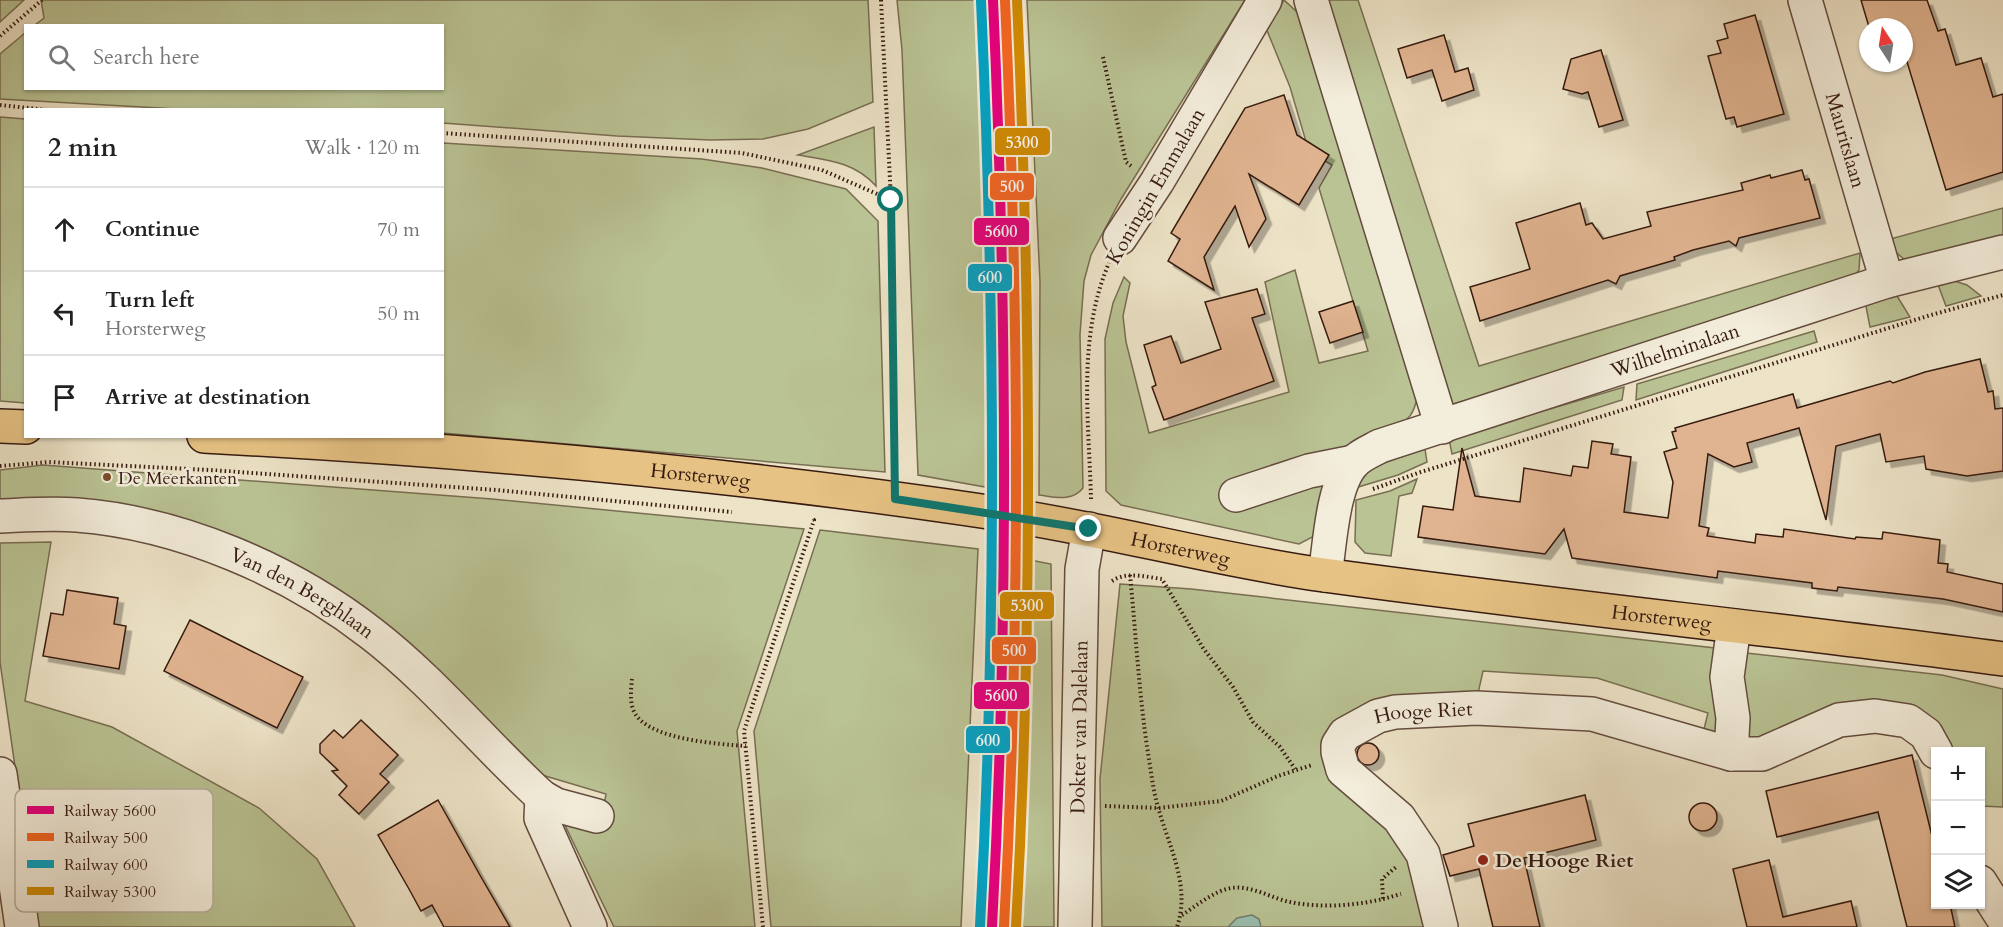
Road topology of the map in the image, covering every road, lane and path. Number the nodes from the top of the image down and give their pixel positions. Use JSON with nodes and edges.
{"nodes":[{"id":1,"x":42,"y":0,"type":"edge"},
{"id":2,"x":881,"y":0,"type":"edge"},
{"id":3,"x":1265,"y":0,"type":"edge"},
{"id":4,"x":1311,"y":0,"type":"edge"},
{"id":5,"x":1805,"y":0,"type":"edge"},
{"id":6,"x":0,"y":36,"type":"edge"},
{"id":7,"x":1103,"y":57,"type":"dead end"},
{"id":8,"x":0,"y":105,"type":"edge"},
{"id":9,"x":28,"y":108,"type":"edge"},
{"id":10,"x":444,"y":133,"type":"edge"},
{"id":11,"x":1157,"y":183,"type":"junction"},
{"id":12,"x":891,"y":200,"type":"junction"},
{"id":13,"x":1120,"y":238,"type":"joint"},
{"id":14,"x":2003,"y":252,"type":"edge"},
{"id":15,"x":1887,"y":281,"type":"junction"},
{"id":16,"x":2003,"y":295,"type":"edge"},
{"id":17,"x":0,"y":426,"type":"edge"},
{"id":18,"x":24,"y":427,"type":"edge"},
{"id":19,"x":1442,"y":427,"type":"junction"},
{"id":20,"x":236,"y":438,"type":"edge"},
{"id":21,"x":1353,"y":462,"type":"junction"},
{"id":22,"x":0,"y":466,"type":"edge"},
{"id":23,"x":1236,"y":495,"type":"dead end"},
{"id":24,"x":895,"y":499,"type":"junction"},
{"id":25,"x":1338,"y":499,"type":"junction"},
{"id":26,"x":744,"y":513,"type":"dead end"},
{"id":27,"x":0,"y":516,"type":"edge"},
{"id":28,"x":802,"y":519,"type":"dead end"},
{"id":29,"x":1089,"y":529,"type":"junction"},
{"id":30,"x":1130,"y":575,"type":"junction"},
{"id":31,"x":1325,"y":575,"type":"junction"},
{"id":32,"x":1082,"y":597,"type":"junction"},
{"id":33,"x":1734,"y":626,"type":"junction"},
{"id":34,"x":1994,"y":660,"type":"edge"},
{"id":35,"x":632,"y":679,"type":"dead end"},
{"id":36,"x":746,"y":746,"type":"junction"},
{"id":37,"x":1933,"y":747,"type":"edge"},
{"id":38,"x":1731,"y":754,"type":"junction"},
{"id":39,"x":0,"y":774,"type":"edge"},
{"id":40,"x":542,"y":797,"type":"junction"},
{"id":41,"x":1078,"y":804,"type":"junction"},
{"id":42,"x":1158,"y":808,"type":"junction"},
{"id":43,"x":597,"y":816,"type":"dead end"},
{"id":44,"x":1423,"y":854,"type":"junction"},
{"id":45,"x":15,"y":878,"type":"edge"},
{"id":46,"x":1985,"y":890,"type":"edge"},
{"id":47,"x":1383,"y":899,"type":"junction"},
{"id":48,"x":1403,"y":904,"type":"dead end"},
{"id":49,"x":20,"y":912,"type":"edge"},
{"id":50,"x":1181,"y":915,"type":"junction"},
{"id":51,"x":2003,"y":918,"type":"edge"},
{"id":52,"x":22,"y":927,"type":"edge"},
{"id":53,"x":590,"y":927,"type":"edge"},
{"id":54,"x":763,"y":927,"type":"edge"},
{"id":55,"x":1075,"y":927,"type":"edge"},
{"id":56,"x":1177,"y":927,"type":"edge"},
{"id":57,"x":1441,"y":927,"type":"edge"}],
"edges":[{"from":1,"to":6,"type":"path"},
{"from":2,"to":12,"type":"path"},
{"from":3,"to":11,"type":"street","name":"Koningin Emmalaan"},
{"from":4,"to":19,"type":"street"},
{"from":5,"to":15,"type":"street","name":"Mauritslaan"},
{"from":7,"to":11,"type":"path"},
{"from":8,"to":9,"type":"path"},
{"from":10,"to":12,"type":"path"},
{"from":11,"to":13,"type":"street","name":"Koningin Emmalaan"},
{"from":12,"to":24,"type":"path"},
{"from":13,"to":29,"type":"path","name":"Koningin Emmalaan"},
{"from":14,"to":15,"type":"street","name":"Wilhelminalaan"},
{"from":15,"to":19,"type":"street","name":"Wilhelminalaan"},
{"from":16,"to":25,"type":"path"},
{"from":17,"to":18,"type":"main road"},
{"from":19,"to":21,"type":"street","name":"Wilhelminalaan"},
{"from":20,"to":24,"type":"main road","name":"Horsterweg"},
{"from":21,"to":23,"type":"street","name":"Wilhelminalaan"},
{"from":21,"to":25,"type":"street"},
{"from":22,"to":26,"type":"path"},
{"from":24,"to":29,"type":"main road","name":"Horsterweg"},
{"from":25,"to":31,"type":"street"},
{"from":27,"to":40,"type":"street","name":"Van den Berghlaan"},
{"from":28,"to":36,"type":"path"},
{"from":29,"to":31,"type":"main road","name":"Horsterweg"},
{"from":29,"to":32,"type":"street","name":"Dokter van Dalelaan"},
{"from":30,"to":32,"type":"path"},
{"from":30,"to":42,"type":"path"},
{"from":30,"to":42,"type":"path"},
{"from":31,"to":33,"type":"main road","name":"Horsterweg"},
{"from":32,"to":41,"type":"street","name":"Dokter van Dalelaan"},
{"from":33,"to":34,"type":"main road","name":"Horsterweg"},
{"from":33,"to":38,"type":"street"},
{"from":35,"to":36,"type":"path"},
{"from":36,"to":54,"type":"path"},
{"from":37,"to":38,"type":"street","name":"Hooge Riet"},
{"from":38,"to":44,"type":"street","name":"Hooge Riet"},
{"from":39,"to":45,"type":"street"},
{"from":40,"to":43,"type":"street","name":"Van den Berghlaan"},
{"from":40,"to":53,"type":"street"},
{"from":41,"to":42,"type":"path"},
{"from":41,"to":55,"type":"street","name":"Dokter van Dalelaan"},
{"from":42,"to":50,"type":"path"},
{"from":44,"to":47,"type":"path"},
{"from":44,"to":57,"type":"street","name":"Hooge Riet"},
{"from":46,"to":51,"type":"street"},
{"from":47,"to":48,"type":"path"},
{"from":47,"to":50,"type":"path"},
{"from":49,"to":52,"type":"street"},
{"from":50,"to":56,"type":"path"}]}
